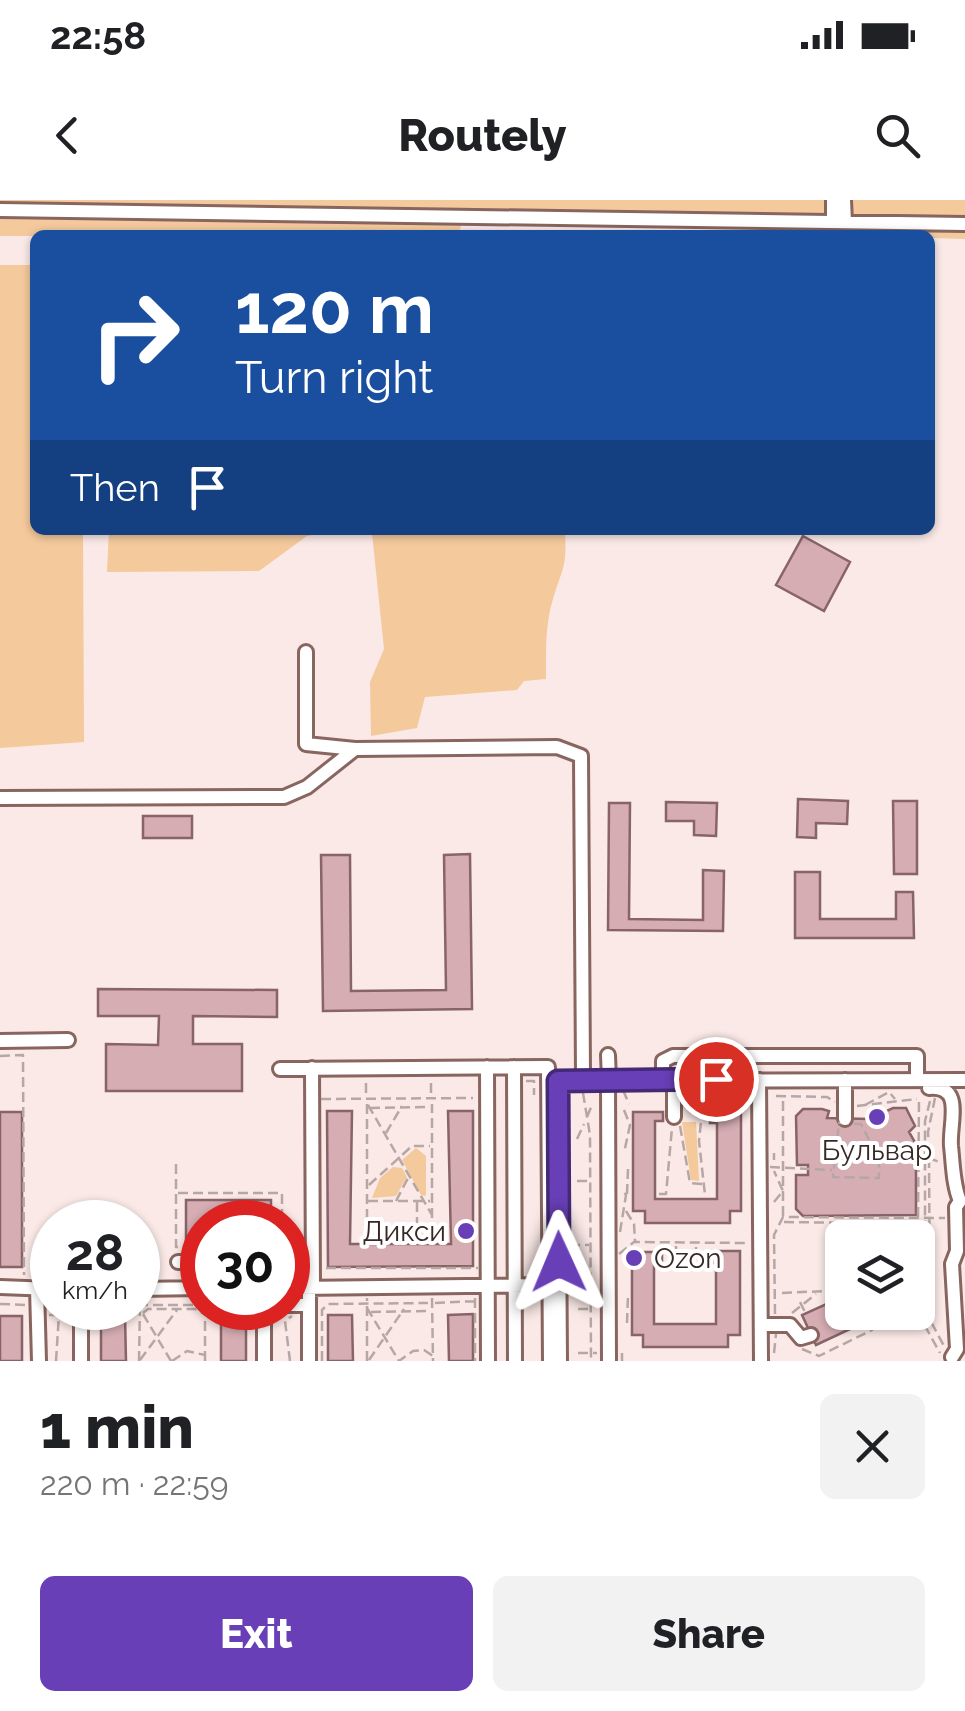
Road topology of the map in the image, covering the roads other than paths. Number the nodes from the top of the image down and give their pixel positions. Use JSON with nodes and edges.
{"nodes":[{"id":1,"x":437,"y":200,"type":"edge"},
{"id":2,"x":833,"y":200,"type":"edge"},
{"id":3,"x":844,"y":200,"type":"edge"},
{"id":4,"x":0,"y":210,"type":"edge"},
{"id":5,"x":436,"y":219,"type":"junction"},
{"id":6,"x":839,"y":222,"type":"junction"},
{"id":7,"x":965,"y":224,"type":"edge"},
{"id":8,"x":306,"y":652,"type":"dead end"},
{"id":9,"x":355,"y":748,"type":"junction"},
{"id":10,"x":0,"y":798,"type":"edge"},
{"id":11,"x":68,"y":1040,"type":"dead end"},
{"id":12,"x":0,"y":1041,"type":"edge"},
{"id":13,"x":608,"y":1055,"type":"dead end"},
{"id":14,"x":487,"y":1067,"type":"junction"},
{"id":15,"x":514,"y":1067,"type":"junction"},
{"id":16,"x":280,"y":1068,"type":"dead end"},
{"id":17,"x":312,"y":1068,"type":"junction"},
{"id":18,"x":583,"y":1075,"type":"dead end"},
{"id":19,"x":547,"y":1077,"type":"junction"},
{"id":20,"x":759,"y":1080,"type":"junction"},
{"id":21,"x":845,"y":1080,"type":"junction"},
{"id":22,"x":965,"y":1080,"type":"edge"},
{"id":23,"x":613,"y":1081,"type":"junction"},
{"id":24,"x":669,"y":1081,"type":"junction"},
{"id":25,"x":925,"y":1091,"type":"junction"},
{"id":26,"x":845,"y":1110,"type":"road end"},
{"id":27,"x":674,"y":1117,"type":"dead end"},
{"id":28,"x":554,"y":1285,"type":"junction"},
{"id":29,"x":514,"y":1286,"type":"junction"},
{"id":30,"x":0,"y":1287,"type":"edge"},
{"id":31,"x":311,"y":1287,"type":"junction"},
{"id":32,"x":30,"y":1288,"type":"edge"},
{"id":33,"x":482,"y":1289,"type":"junction"},
{"id":34,"x":310,"y":1293,"type":"edge"},
{"id":35,"x":761,"y":1325,"type":"junction"},
{"id":36,"x":43,"y":1330,"type":"edge"},
{"id":37,"x":79,"y":1330,"type":"edge"},
{"id":38,"x":267,"y":1330,"type":"edge"},
{"id":39,"x":308,"y":1330,"type":"edge"},
{"id":40,"x":805,"y":1336,"type":"road end"},
{"id":41,"x":946,"y":1359,"type":"edge"},
{"id":42,"x":39,"y":1361,"type":"edge"},
{"id":43,"x":82,"y":1361,"type":"edge"},
{"id":44,"x":264,"y":1361,"type":"edge"},
{"id":45,"x":308,"y":1361,"type":"edge"},
{"id":46,"x":488,"y":1361,"type":"edge"},
{"id":47,"x":515,"y":1361,"type":"edge"},
{"id":48,"x":550,"y":1361,"type":"edge"},
{"id":49,"x":560,"y":1361,"type":"edge"},
{"id":50,"x":609,"y":1361,"type":"edge"},
{"id":51,"x":760,"y":1361,"type":"edge"}],
"edges":[{"from":1,"to":5,"type":"street"},
{"from":2,"to":6,"type":"street"},
{"from":3,"to":6,"type":"street"},
{"from":4,"to":5,"type":"street"},
{"from":5,"to":6,"type":"street"},
{"from":6,"to":7,"type":"street"},
{"from":8,"to":9,"type":"street"},
{"from":9,"to":10,"type":"street"},
{"from":9,"to":18,"type":"street"},
{"from":11,"to":12,"type":"street"},
{"from":13,"to":23,"type":"street"},
{"from":14,"to":15,"type":"street"},
{"from":14,"to":17,"type":"street"},
{"from":14,"to":33,"type":"street"},
{"from":15,"to":19,"type":"street"},
{"from":15,"to":29,"type":"street"},
{"from":16,"to":17,"type":"street"},
{"from":17,"to":31,"type":"street"},
{"from":19,"to":23,"type":"street"},
{"from":19,"to":28,"type":"street"},
{"from":20,"to":21,"type":"street"},
{"from":20,"to":24,"type":"street"},
{"from":20,"to":35,"type":"street"},
{"from":21,"to":25,"type":"street"},
{"from":21,"to":26,"type":"street"},
{"from":22,"to":25,"type":"street"},
{"from":23,"to":24,"type":"street"},
{"from":23,"to":50,"type":"street"},
{"from":24,"to":25,"type":"street"},
{"from":24,"to":27,"type":"street"},
{"from":25,"to":41,"type":"street"},
{"from":28,"to":29,"type":"street"},
{"from":28,"to":48,"type":"street"},
{"from":28,"to":49,"type":"street"},
{"from":29,"to":33,"type":"street"},
{"from":29,"to":47,"type":"street"},
{"from":30,"to":32,"type":"street"},
{"from":31,"to":33,"type":"street"},
{"from":31,"to":34,"type":"street"},
{"from":33,"to":46,"type":"street"},
{"from":35,"to":40,"type":"street"},
{"from":35,"to":51,"type":"street"},
{"from":36,"to":42,"type":"street"},
{"from":37,"to":43,"type":"street"},
{"from":38,"to":44,"type":"street"},
{"from":39,"to":45,"type":"street"}]}
